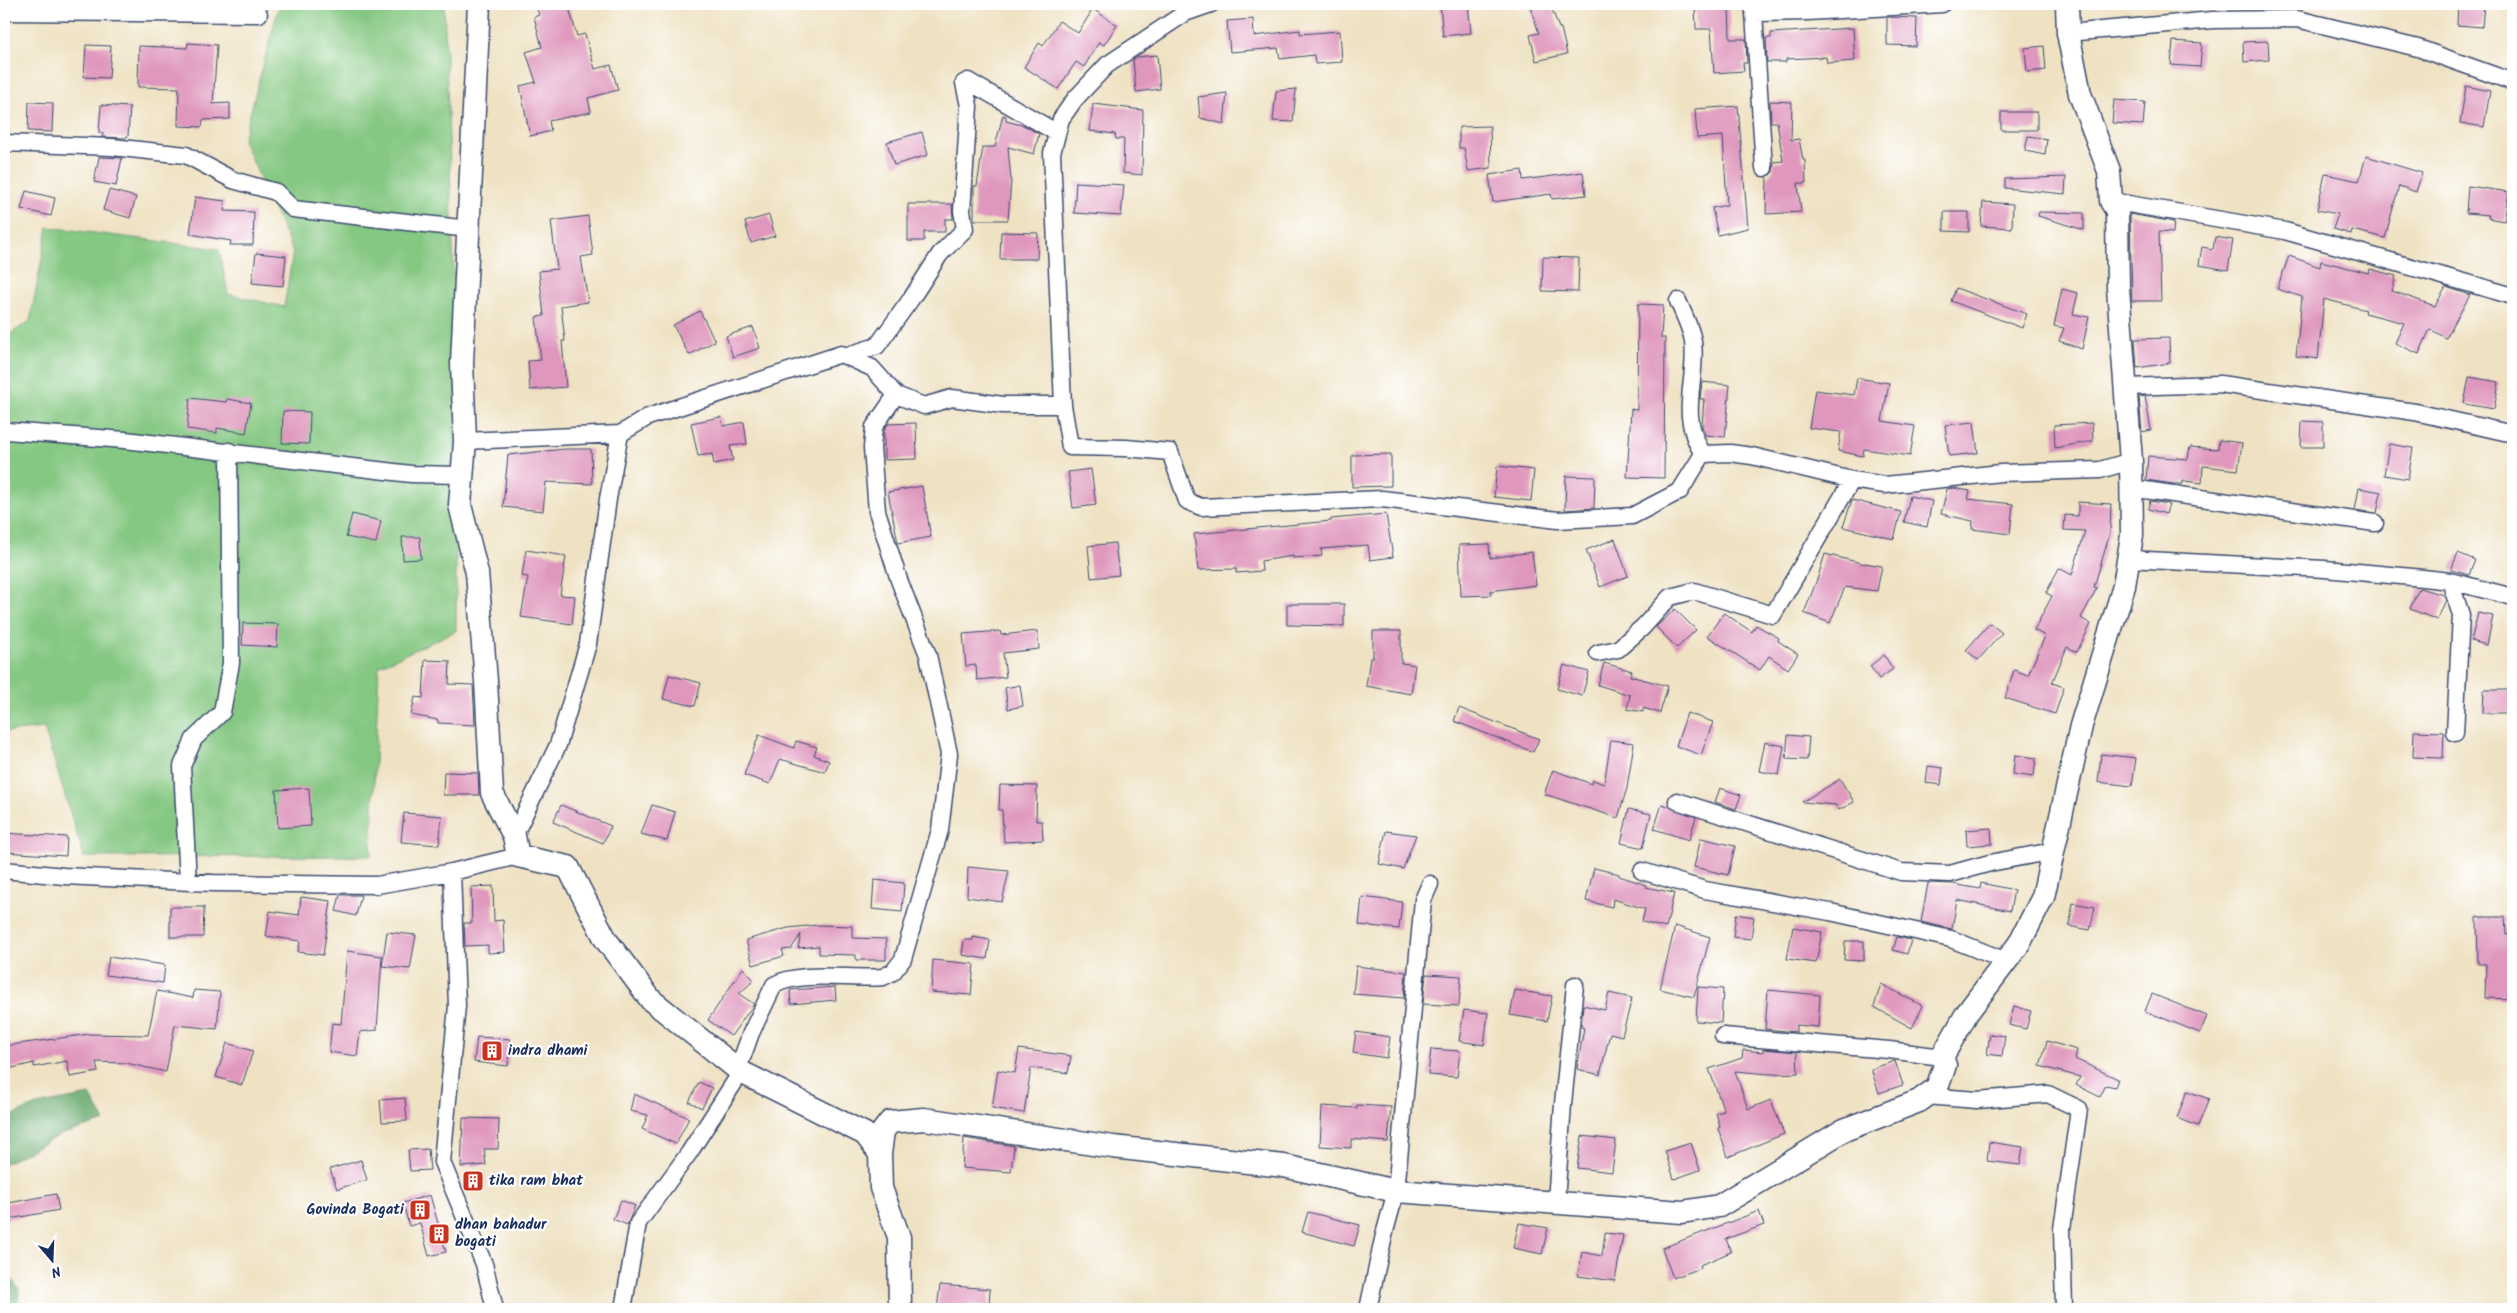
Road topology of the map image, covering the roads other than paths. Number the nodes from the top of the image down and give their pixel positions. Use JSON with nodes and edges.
{"nodes":[{"id":1,"x":479,"y":4,"type":"edge"},
{"id":2,"x":1211,"y":4,"type":"edge"},
{"id":3,"x":1942,"y":4,"type":"edge"},
{"id":4,"x":2067,"y":4,"type":"edge"},
{"id":5,"x":1754,"y":8,"type":"edge"},
{"id":6,"x":4,"y":12,"type":"edge"},
{"id":7,"x":259,"y":14,"type":"dead end"},
{"id":8,"x":2068,"y":33,"type":"junction"},
{"id":9,"x":2513,"y":82,"type":"edge"},
{"id":10,"x":1057,"y":133,"type":"junction"},
{"id":11,"x":4,"y":143,"type":"edge"},
{"id":12,"x":1764,"y":168,"type":"dead end"},
{"id":13,"x":2111,"y":201,"type":"junction"},
{"id":14,"x":469,"y":229,"type":"junction"},
{"id":15,"x":2513,"y":296,"type":"edge"},
{"id":16,"x":1678,"y":301,"type":"dead end"},
{"id":17,"x":845,"y":356,"type":"junction"},
{"id":18,"x":2125,"y":387,"type":"junction"},
{"id":19,"x":896,"y":395,"type":"junction"},
{"id":20,"x":1063,"y":405,"type":"junction"},
{"id":21,"x":7,"y":431,"type":"dead end"},
{"id":22,"x":620,"y":434,"type":"junction"},
{"id":23,"x":2513,"y":434,"type":"edge"},
{"id":24,"x":464,"y":441,"type":"junction"},
{"id":25,"x":229,"y":451,"type":"junction"},
{"id":26,"x":1703,"y":454,"type":"junction"},
{"id":27,"x":2130,"y":461,"type":"junction"},
{"id":28,"x":462,"y":475,"type":"junction"},
{"id":29,"x":1852,"y":480,"type":"junction"},
{"id":30,"x":2131,"y":488,"type":"junction"},
{"id":31,"x":2374,"y":523,"type":"dead end"},
{"id":32,"x":2128,"y":559,"type":"junction"},
{"id":33,"x":2450,"y":580,"type":"junction"},
{"id":34,"x":2513,"y":597,"type":"edge"},
{"id":35,"x":1598,"y":653,"type":"dead end"},
{"id":36,"x":2455,"y":733,"type":"dead end"},
{"id":37,"x":1677,"y":801,"type":"dead end"},
{"id":38,"x":516,"y":846,"type":"junction"},
{"id":39,"x":2053,"y":852,"type":"junction"},
{"id":40,"x":4,"y":870,"type":"edge"},
{"id":41,"x":1642,"y":871,"type":"dead end"},
{"id":42,"x":452,"y":872,"type":"junction"},
{"id":43,"x":188,"y":882,"type":"junction"},
{"id":44,"x":1430,"y":884,"type":"dead end"},
{"id":45,"x":2006,"y":961,"type":"junction"},
{"id":46,"x":1576,"y":985,"type":"dead end"},
{"id":47,"x":1723,"y":1036,"type":"dead end"},
{"id":48,"x":1942,"y":1057,"type":"junction"},
{"id":49,"x":739,"y":1070,"type":"junction"},
{"id":50,"x":1926,"y":1096,"type":"junction"},
{"id":51,"x":880,"y":1154,"type":"junction"},
{"id":52,"x":1396,"y":1191,"type":"junction"},
{"id":53,"x":1556,"y":1202,"type":"junction"},
{"id":54,"x":495,"y":1309,"type":"edge"},
{"id":55,"x":622,"y":1309,"type":"edge"},
{"id":56,"x":900,"y":1309,"type":"edge"},
{"id":57,"x":1368,"y":1309,"type":"edge"},
{"id":58,"x":2064,"y":1309,"type":"edge"}],
"edges":[{"from":1,"to":14,"type":"street"},
{"from":2,"to":10,"type":"street"},
{"from":3,"to":5,"type":"street"},
{"from":4,"to":8,"type":"street"},
{"from":5,"to":12,"type":"street"},
{"from":6,"to":7,"type":"street"},
{"from":8,"to":9,"type":"street"},
{"from":8,"to":13,"type":"street"},
{"from":10,"to":17,"type":"street"},
{"from":10,"to":20,"type":"street"},
{"from":11,"to":14,"type":"street"},
{"from":13,"to":15,"type":"street"},
{"from":13,"to":18,"type":"street"},
{"from":14,"to":24,"type":"street"},
{"from":16,"to":26,"type":"street"},
{"from":17,"to":19,"type":"street"},
{"from":17,"to":22,"type":"street"},
{"from":18,"to":23,"type":"street"},
{"from":18,"to":27,"type":"street"},
{"from":19,"to":20,"type":"street"},
{"from":19,"to":49,"type":"street"},
{"from":20,"to":26,"type":"street"},
{"from":21,"to":25,"type":"street"},
{"from":22,"to":24,"type":"street"},
{"from":22,"to":38,"type":"street"},
{"from":24,"to":28,"type":"street"},
{"from":25,"to":28,"type":"street"},
{"from":25,"to":43,"type":"street"},
{"from":26,"to":29,"type":"street"},
{"from":27,"to":29,"type":"street"},
{"from":27,"to":30,"type":"street"},
{"from":28,"to":38,"type":"street"},
{"from":29,"to":35,"type":"street"},
{"from":30,"to":31,"type":"street"},
{"from":30,"to":32,"type":"street"},
{"from":32,"to":33,"type":"street"},
{"from":32,"to":39,"type":"street"},
{"from":33,"to":34,"type":"street"},
{"from":33,"to":36,"type":"street"},
{"from":37,"to":39,"type":"street"},
{"from":38,"to":42,"type":"street"},
{"from":38,"to":49,"type":"street"},
{"from":39,"to":45,"type":"street"},
{"from":40,"to":43,"type":"street"},
{"from":41,"to":45,"type":"street"},
{"from":42,"to":43,"type":"street"},
{"from":42,"to":54,"type":"street"},
{"from":44,"to":52,"type":"street"},
{"from":45,"to":48,"type":"street"},
{"from":46,"to":53,"type":"street"},
{"from":47,"to":48,"type":"street"},
{"from":48,"to":50,"type":"street"},
{"from":49,"to":51,"type":"street"},
{"from":49,"to":55,"type":"street"},
{"from":50,"to":53,"type":"street"},
{"from":50,"to":58,"type":"street"},
{"from":51,"to":52,"type":"street"},
{"from":51,"to":56,"type":"street"},
{"from":52,"to":53,"type":"street"},
{"from":52,"to":57,"type":"street"}]}
